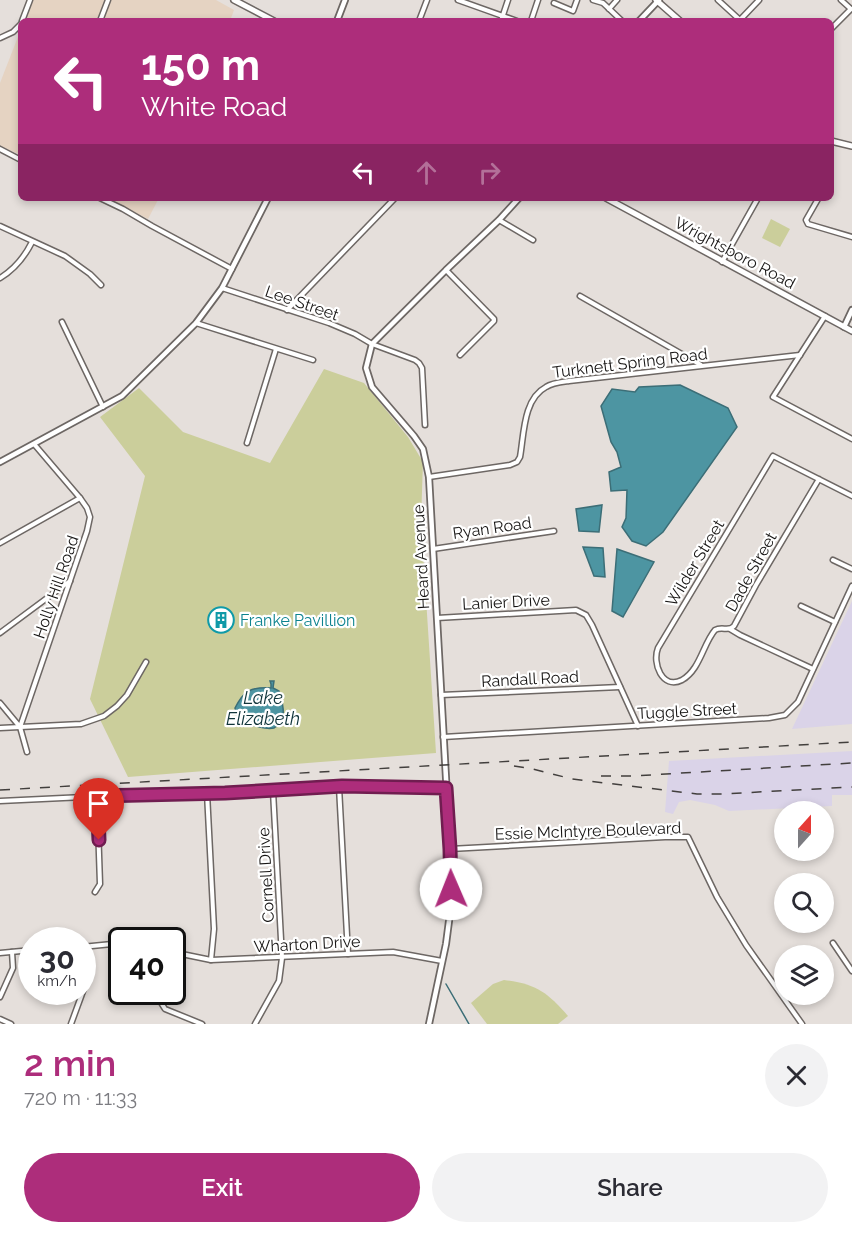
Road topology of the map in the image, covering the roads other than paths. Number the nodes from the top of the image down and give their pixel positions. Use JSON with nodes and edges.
{"nodes":[{"id":1,"x":30,"y":0,"type":"edge"},
{"id":2,"x":108,"y":0,"type":"edge"},
{"id":3,"x":234,"y":0,"type":"edge"},
{"id":4,"x":345,"y":0,"type":"edge"},
{"id":5,"x":427,"y":0,"type":"edge"},
{"id":6,"x":458,"y":0,"type":"edge"},
{"id":7,"x":508,"y":0,"type":"edge"},
{"id":8,"x":538,"y":0,"type":"edge"},
{"id":9,"x":577,"y":0,"type":"edge"},
{"id":10,"x":593,"y":0,"type":"edge"},
{"id":11,"x":617,"y":0,"type":"edge"},
{"id":12,"x":718,"y":0,"type":"edge"},
{"id":13,"x":759,"y":0,"type":"edge"},
{"id":14,"x":841,"y":0,"type":"edge"},
{"id":15,"x":658,"y":1,"type":"edge"},
{"id":16,"x":554,"y":3,"type":"dead end"},
{"id":17,"x":609,"y":9,"type":"junction"},
{"id":18,"x":852,"y":9,"type":"edge"},
{"id":19,"x":23,"y":18,"type":"edge"},
{"id":20,"x":101,"y":18,"type":"edge"},
{"id":21,"x":268,"y":18,"type":"edge"},
{"id":22,"x":338,"y":18,"type":"edge"},
{"id":23,"x":420,"y":18,"type":"edge"},
{"id":24,"x":500,"y":18,"type":"edge"},
{"id":25,"x":502,"y":18,"type":"edge"},
{"id":26,"x":532,"y":18,"type":"edge"},
{"id":27,"x":619,"y":18,"type":"edge"},
{"id":28,"x":642,"y":18,"type":"edge"},
{"id":29,"x":677,"y":18,"type":"edge"},
{"id":30,"x":737,"y":18,"type":"edge"},
{"id":31,"x":743,"y":18,"type":"edge"},
{"id":32,"x":18,"y":26,"type":"edge"},
{"id":33,"x":834,"y":26,"type":"edge"},
{"id":34,"x":0,"y":38,"type":"edge"},
{"id":35,"x":834,"y":141,"type":"edge"},
{"id":36,"x":852,"y":144,"type":"edge"},
{"id":37,"x":0,"y":149,"type":"edge"},
{"id":38,"x":18,"y":158,"type":"edge"},
{"id":39,"x":106,"y":201,"type":"edge"},
{"id":40,"x":267,"y":201,"type":"edge"},
{"id":41,"x":392,"y":201,"type":"edge"},
{"id":42,"x":516,"y":201,"type":"edge"},
{"id":43,"x":611,"y":201,"type":"edge"},
{"id":44,"x":756,"y":201,"type":"edge"},
{"id":45,"x":817,"y":201,"type":"edge"},
{"id":46,"x":499,"y":220,"type":"junction"},
{"id":47,"x":0,"y":226,"type":"edge"},
{"id":48,"x":852,"y":237,"type":"edge"},
{"id":49,"x":533,"y":240,"type":"dead end"},
{"id":50,"x":32,"y":242,"type":"junction"},
{"id":51,"x":723,"y":262,"type":"junction"},
{"id":52,"x":233,"y":270,"type":"junction"},
{"id":53,"x":446,"y":270,"type":"junction"},
{"id":54,"x":0,"y":278,"type":"edge"},
{"id":55,"x":101,"y":285,"type":"dead end"},
{"id":56,"x":222,"y":288,"type":"junction"},
{"id":57,"x":580,"y":296,"type":"dead end"},
{"id":58,"x":287,"y":310,"type":"junction"},
{"id":59,"x":852,"y":310,"type":"edge"},
{"id":60,"x":825,"y":316,"type":"junction"},
{"id":61,"x":63,"y":322,"type":"dead end"},
{"id":62,"x":196,"y":323,"type":"junction"},
{"id":63,"x":844,"y":327,"type":"junction"},
{"id":64,"x":852,"y":331,"type":"edge"},
{"id":65,"x":372,"y":344,"type":"junction"},
{"id":66,"x":276,"y":349,"type":"junction"},
{"id":67,"x":460,"y":355,"type":"dead end"},
{"id":68,"x":800,"y":355,"type":"junction"},
{"id":69,"x":313,"y":360,"type":"dead end"},
{"id":70,"x":702,"y":366,"type":"junction"},
{"id":71,"x":103,"y":407,"type":"junction"},
{"id":72,"x":425,"y":425,"type":"dead end"},
{"id":73,"x":852,"y":439,"type":"edge"},
{"id":74,"x":247,"y":443,"type":"dead end"},
{"id":75,"x":34,"y":444,"type":"junction"},
{"id":76,"x":0,"y":462,"type":"edge"},
{"id":77,"x":429,"y":477,"type":"junction"},
{"id":78,"x":819,"y":479,"type":"junction"},
{"id":79,"x":852,"y":496,"type":"edge"},
{"id":80,"x":80,"y":498,"type":"junction"},
{"id":81,"x":554,"y":531,"type":"dead end"},
{"id":82,"x":0,"y":543,"type":"edge"},
{"id":83,"x":433,"y":549,"type":"junction"},
{"id":84,"x":833,"y":560,"type":"dead end"},
{"id":85,"x":852,"y":569,"type":"edge"},
{"id":86,"x":71,"y":581,"type":"junction"},
{"id":87,"x":852,"y":586,"type":"edge"},
{"id":88,"x":801,"y":606,"type":"dead end"},
{"id":89,"x":437,"y":618,"type":"junction"},
{"id":90,"x":835,"y":622,"type":"junction"},
{"id":91,"x":730,"y":629,"type":"junction"},
{"id":92,"x":0,"y":633,"type":"edge"},
{"id":93,"x":146,"y":662,"type":"dead end"},
{"id":94,"x":813,"y":669,"type":"junction"},
{"id":95,"x":670,"y":681,"type":"joint"},
{"id":96,"x":620,"y":687,"type":"junction"},
{"id":97,"x":441,"y":695,"type":"junction"},
{"id":98,"x":0,"y":703,"type":"edge"},
{"id":99,"x":638,"y":726,"type":"junction"},
{"id":100,"x":20,"y":727,"type":"junction"},
{"id":101,"x":0,"y":728,"type":"edge"},
{"id":102,"x":443,"y":737,"type":"junction"},
{"id":103,"x":27,"y":752,"type":"dead end"},
{"id":104,"x":339,"y":787,"type":"junction"},
{"id":105,"x":446,"y":788,"type":"junction"},
{"id":106,"x":273,"y":791,"type":"junction"},
{"id":107,"x":207,"y":793,"type":"junction"},
{"id":108,"x":97,"y":796,"type":"junction"},
{"id":109,"x":0,"y":801,"type":"edge"},
{"id":110,"x":450,"y":849,"type":"junction"},
{"id":111,"x":95,"y":892,"type":"dead end"},
{"id":112,"x":833,"y":943,"type":"dead end"},
{"id":113,"x":18,"y":951,"type":"edge"},
{"id":114,"x":12,"y":952,"type":"junction"},
{"id":115,"x":0,"y":953,"type":"edge"},
{"id":116,"x":348,"y":954,"type":"junction"},
{"id":117,"x":186,"y":955,"type":"edge"},
{"id":118,"x":282,"y":958,"type":"junction"},
{"id":119,"x":211,"y":960,"type":"junction"},
{"id":120,"x":442,"y":961,"type":"junction"},
{"id":121,"x":852,"y":971,"type":"edge"},
{"id":122,"x":0,"y":997,"type":"edge"},
{"id":123,"x":78,"y":1005,"type":"edge"},
{"id":124,"x":163,"y":1005,"type":"edge"},
{"id":125,"x":0,"y":1019,"type":"edge"},
{"id":126,"x":12,"y":1024,"type":"edge"},
{"id":127,"x":71,"y":1024,"type":"edge"},
{"id":128,"x":202,"y":1024,"type":"edge"},
{"id":129,"x":255,"y":1024,"type":"edge"},
{"id":130,"x":429,"y":1024,"type":"edge"},
{"id":131,"x":802,"y":1024,"type":"edge"}],
"edges":[{"from":1,"to":19,"type":"street"},
{"from":2,"to":20,"type":"street"},
{"from":3,"to":21,"type":"main road"},
{"from":4,"to":22,"type":"street"},
{"from":5,"to":23,"type":"street"},
{"from":6,"to":24,"type":"street"},
{"from":7,"to":25,"type":"street"},
{"from":8,"to":26,"type":"street"},
{"from":9,"to":16,"type":"street"},
{"from":10,"to":17,"type":"street"},
{"from":11,"to":17,"type":"street"},
{"from":12,"to":30,"type":"street"},
{"from":13,"to":31,"type":"street"},
{"from":14,"to":18,"type":"street"},
{"from":15,"to":28,"type":"street"},
{"from":15,"to":29,"type":"main road"},
{"from":17,"to":27,"type":"street"},
{"from":18,"to":33,"type":"street"},
{"from":32,"to":34,"type":"street"},
{"from":35,"to":36,"type":"main road"},
{"from":37,"to":38,"type":"street"},
{"from":39,"to":52,"type":"street"},
{"from":40,"to":52,"type":"street"},
{"from":41,"to":58,"type":"street"},
{"from":42,"to":46,"type":"street"},
{"from":43,"to":51,"type":"main road","name":"Wrightsboro Road"},
{"from":44,"to":51,"type":"street"},
{"from":45,"to":48,"type":"street"},
{"from":46,"to":49,"type":"street"},
{"from":46,"to":53,"type":"street"},
{"from":47,"to":50,"type":"street"},
{"from":50,"to":54,"type":"street"},
{"from":50,"to":55,"type":"street"},
{"from":51,"to":60,"type":"main road","name":"Wrightsboro Road"},
{"from":52,"to":56,"type":"street"},
{"from":53,"to":65,"type":"street"},
{"from":53,"to":67,"type":"street"},
{"from":56,"to":58,"type":"street","name":"Lee Street"},
{"from":56,"to":62,"type":"street"},
{"from":57,"to":70,"type":"street"},
{"from":58,"to":65,"type":"street","name":"Lee Street"},
{"from":59,"to":63,"type":"street"},
{"from":60,"to":63,"type":"main road","name":"Wrightsboro Road"},
{"from":60,"to":68,"type":"street"},
{"from":61,"to":71,"type":"street"},
{"from":62,"to":66,"type":"street"},
{"from":62,"to":71,"type":"street"},
{"from":63,"to":64,"type":"main road","name":"Wrightsboro Road"},
{"from":65,"to":72,"type":"street"},
{"from":65,"to":77,"type":"street","name":"Heard Avenue"},
{"from":66,"to":69,"type":"street"},
{"from":66,"to":74,"type":"street"},
{"from":68,"to":70,"type":"street","name":"Turknett Spring Road"},
{"from":68,"to":73,"type":"street"},
{"from":70,"to":77,"type":"street","name":"Turknett Spring Road"},
{"from":71,"to":75,"type":"street"},
{"from":75,"to":76,"type":"street"},
{"from":75,"to":80,"type":"street","name":"Holly Hill Road"},
{"from":77,"to":83,"type":"street","name":"Heard Avenue"},
{"from":78,"to":79,"type":"street"},
{"from":78,"to":91,"type":"street","name":"Dade Street"},
{"from":78,"to":95,"type":"street","name":"Wilder Street"},
{"from":80,"to":82,"type":"street"},
{"from":80,"to":86,"type":"street","name":"Holly Hill Road"},
{"from":81,"to":83,"type":"street","name":"Ryan Road"},
{"from":83,"to":89,"type":"street","name":"Heard Avenue"},
{"from":84,"to":85,"type":"street"},
{"from":86,"to":92,"type":"street"},
{"from":86,"to":100,"type":"street","name":"Holly Hill Road"},
{"from":87,"to":90,"type":"street","name":"Tuggle Street"},
{"from":88,"to":90,"type":"street"},
{"from":89,"to":96,"type":"street","name":"Lanier Drive"},
{"from":89,"to":97,"type":"street","name":"Heard Avenue"},
{"from":90,"to":94,"type":"street","name":"Tuggle Street"},
{"from":91,"to":94,"type":"street"},
{"from":91,"to":95,"type":"street","name":"Dade Street"},
{"from":93,"to":100,"type":"street"},
{"from":94,"to":99,"type":"street","name":"Tuggle Street"},
{"from":96,"to":97,"type":"street","name":"Randall Road"},
{"from":96,"to":99,"type":"street"},
{"from":97,"to":102,"type":"street","name":"Heard Avenue"},
{"from":98,"to":100,"type":"street"},
{"from":99,"to":102,"type":"street","name":"Tuggle Street"},
{"from":100,"to":101,"type":"street"},
{"from":100,"to":103,"type":"street"},
{"from":102,"to":105,"type":"street","name":"Heard Avenue"},
{"from":104,"to":105,"type":"street"},
{"from":104,"to":106,"type":"street"},
{"from":104,"to":116,"type":"street"},
{"from":105,"to":110,"type":"street","name":"Heard Avenue"},
{"from":106,"to":107,"type":"street"},
{"from":106,"to":118,"type":"street","name":"Cornell Drive"},
{"from":107,"to":108,"type":"street"},
{"from":107,"to":119,"type":"street"},
{"from":108,"to":109,"type":"street"},
{"from":108,"to":111,"type":"street"},
{"from":110,"to":120,"type":"street","name":"Heard Avenue"},
{"from":110,"to":131,"type":"street","name":"Essie McIntyre Boulevard"},
{"from":112,"to":121,"type":"street"},
{"from":113,"to":114,"type":"street"},
{"from":114,"to":115,"type":"street"},
{"from":114,"to":122,"type":"street"},
{"from":116,"to":118,"type":"street","name":"Wharton Drive"},
{"from":116,"to":120,"type":"street","name":"Wharton Drive"},
{"from":117,"to":119,"type":"street","name":"Wharton Drive"},
{"from":118,"to":119,"type":"street","name":"Wharton Drive"},
{"from":118,"to":129,"type":"street","name":"Cornell Drive"},
{"from":120,"to":130,"type":"street","name":"Heard Avenue"},
{"from":123,"to":127,"type":"street"},
{"from":124,"to":128,"type":"street"},
{"from":125,"to":126,"type":"street"}]}
